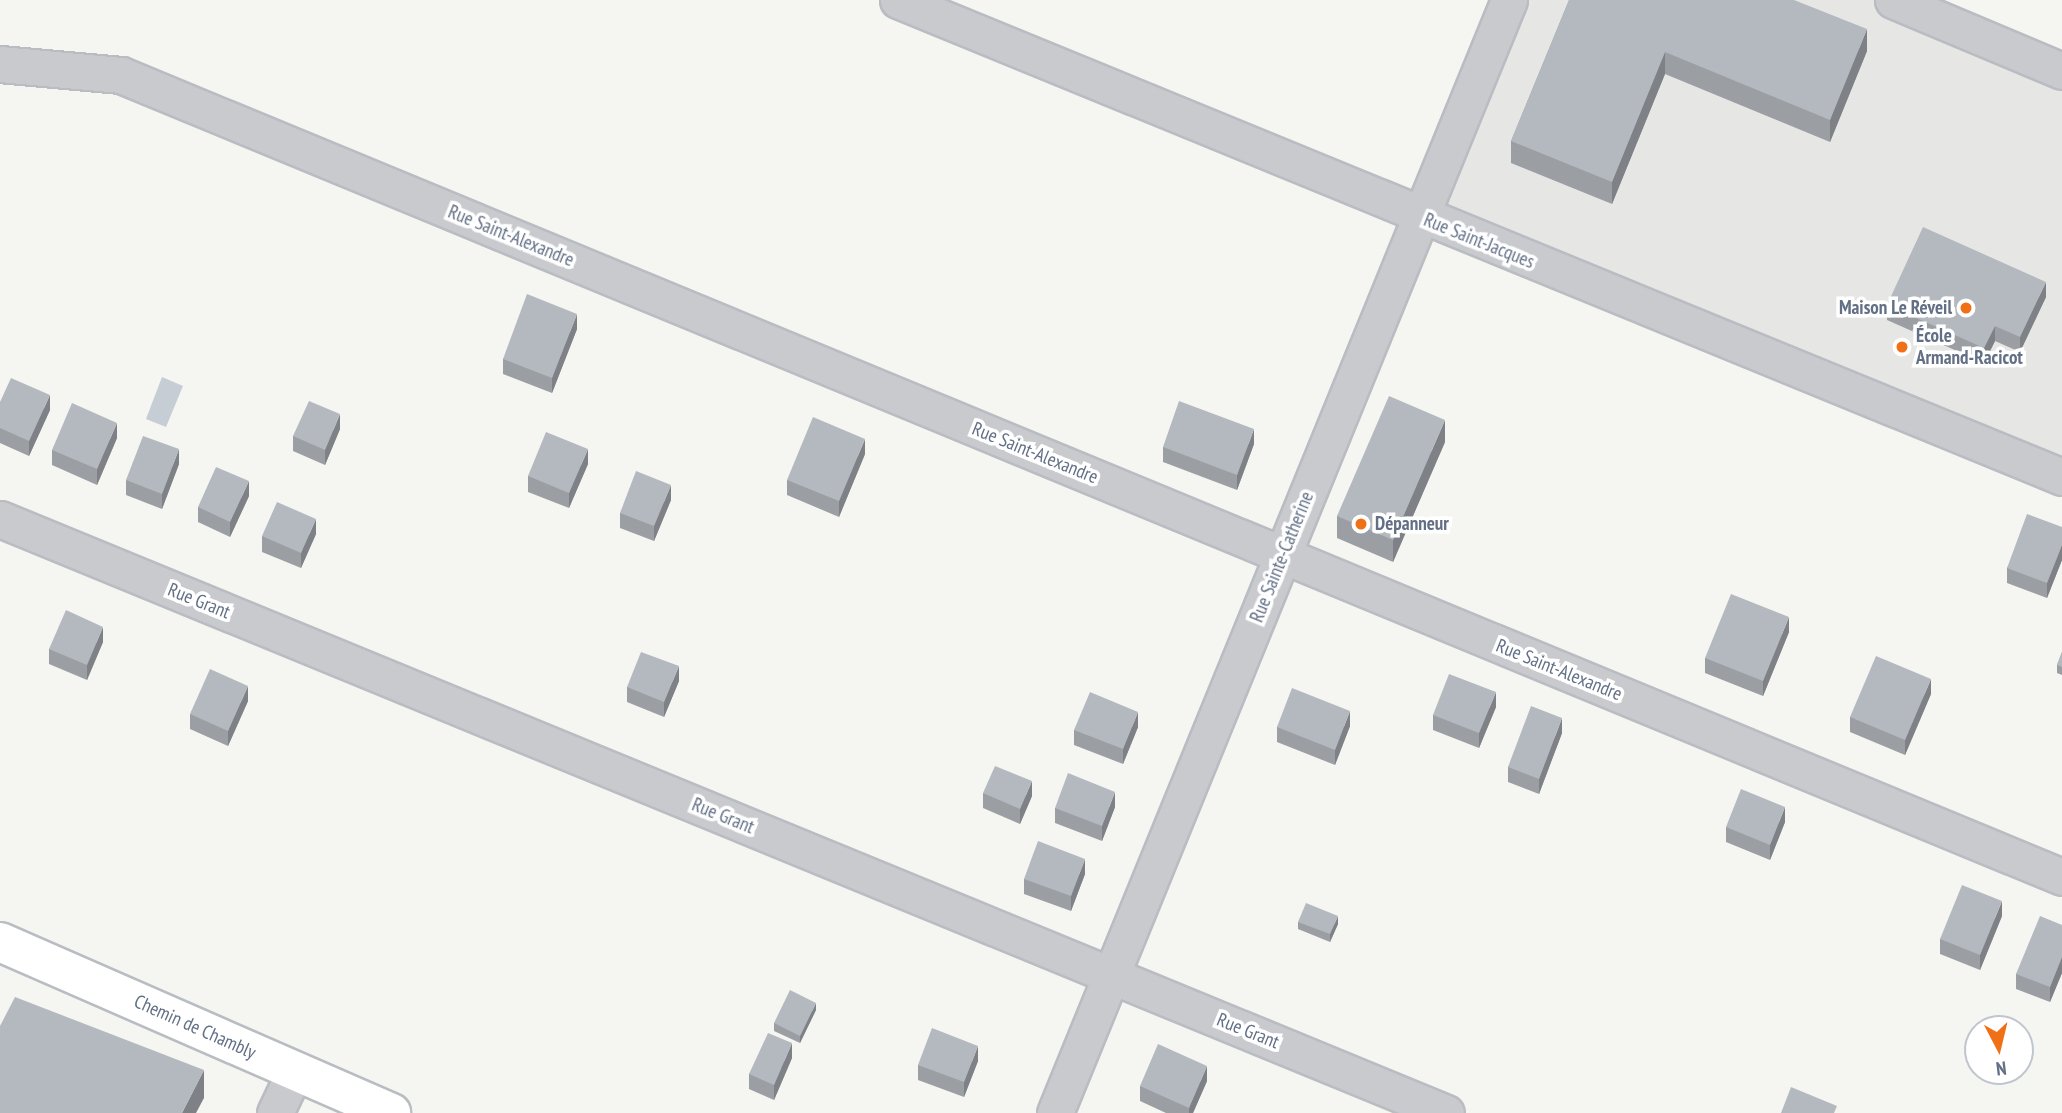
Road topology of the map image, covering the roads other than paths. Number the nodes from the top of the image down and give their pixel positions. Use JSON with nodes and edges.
{"nodes":[{"id":1,"x":898,"y":0,"type":"edge"},
{"id":2,"x":1509,"y":0,"type":"edge"},
{"id":3,"x":1894,"y":0,"type":"edge"},
{"id":4,"x":0,"y":64,"type":"edge"},
{"id":5,"x":2062,"y":71,"type":"edge"},
{"id":6,"x":1420,"y":217,"type":"junction"},
{"id":7,"x":2062,"y":477,"type":"edge"},
{"id":8,"x":0,"y":519,"type":"edge"},
{"id":9,"x":1283,"y":556,"type":"junction"},
{"id":10,"x":2062,"y":877,"type":"edge"},
{"id":11,"x":0,"y":942,"type":"edge"},
{"id":12,"x":1111,"y":975,"type":"junction"},
{"id":13,"x":295,"y":1071,"type":"junction"},
{"id":14,"x":275,"y":1113,"type":"edge"},
{"id":15,"x":391,"y":1113,"type":"edge"},
{"id":16,"x":1055,"y":1113,"type":"edge"},
{"id":17,"x":1446,"y":1113,"type":"edge"}],
"edges":[{"from":1,"to":6,"type":"street","name":"Rue Saint-Jacques"},
{"from":2,"to":6,"type":"street","name":"Rue Sainte-Catherine"},
{"from":3,"to":5,"type":"street"},
{"from":4,"to":9,"type":"street","name":"Rue Saint-Alexandre"},
{"from":6,"to":7,"type":"street","name":"Rue Saint-Jacques"},
{"from":6,"to":9,"type":"street","name":"Rue Sainte-Catherine"},
{"from":8,"to":12,"type":"street","name":"Rue Grant"},
{"from":9,"to":10,"type":"street","name":"Rue Saint-Alexandre"},
{"from":9,"to":12,"type":"street","name":"Rue Sainte-Catherine"},
{"from":11,"to":13,"type":"main road","name":"Chemin de Chambly"},
{"from":12,"to":16,"type":"street","name":"Rue Sainte-Catherine"},
{"from":12,"to":17,"type":"street","name":"Rue Grant"},
{"from":13,"to":14,"type":"street"},
{"from":13,"to":15,"type":"main road","name":"Chemin de Chambly"}]}
